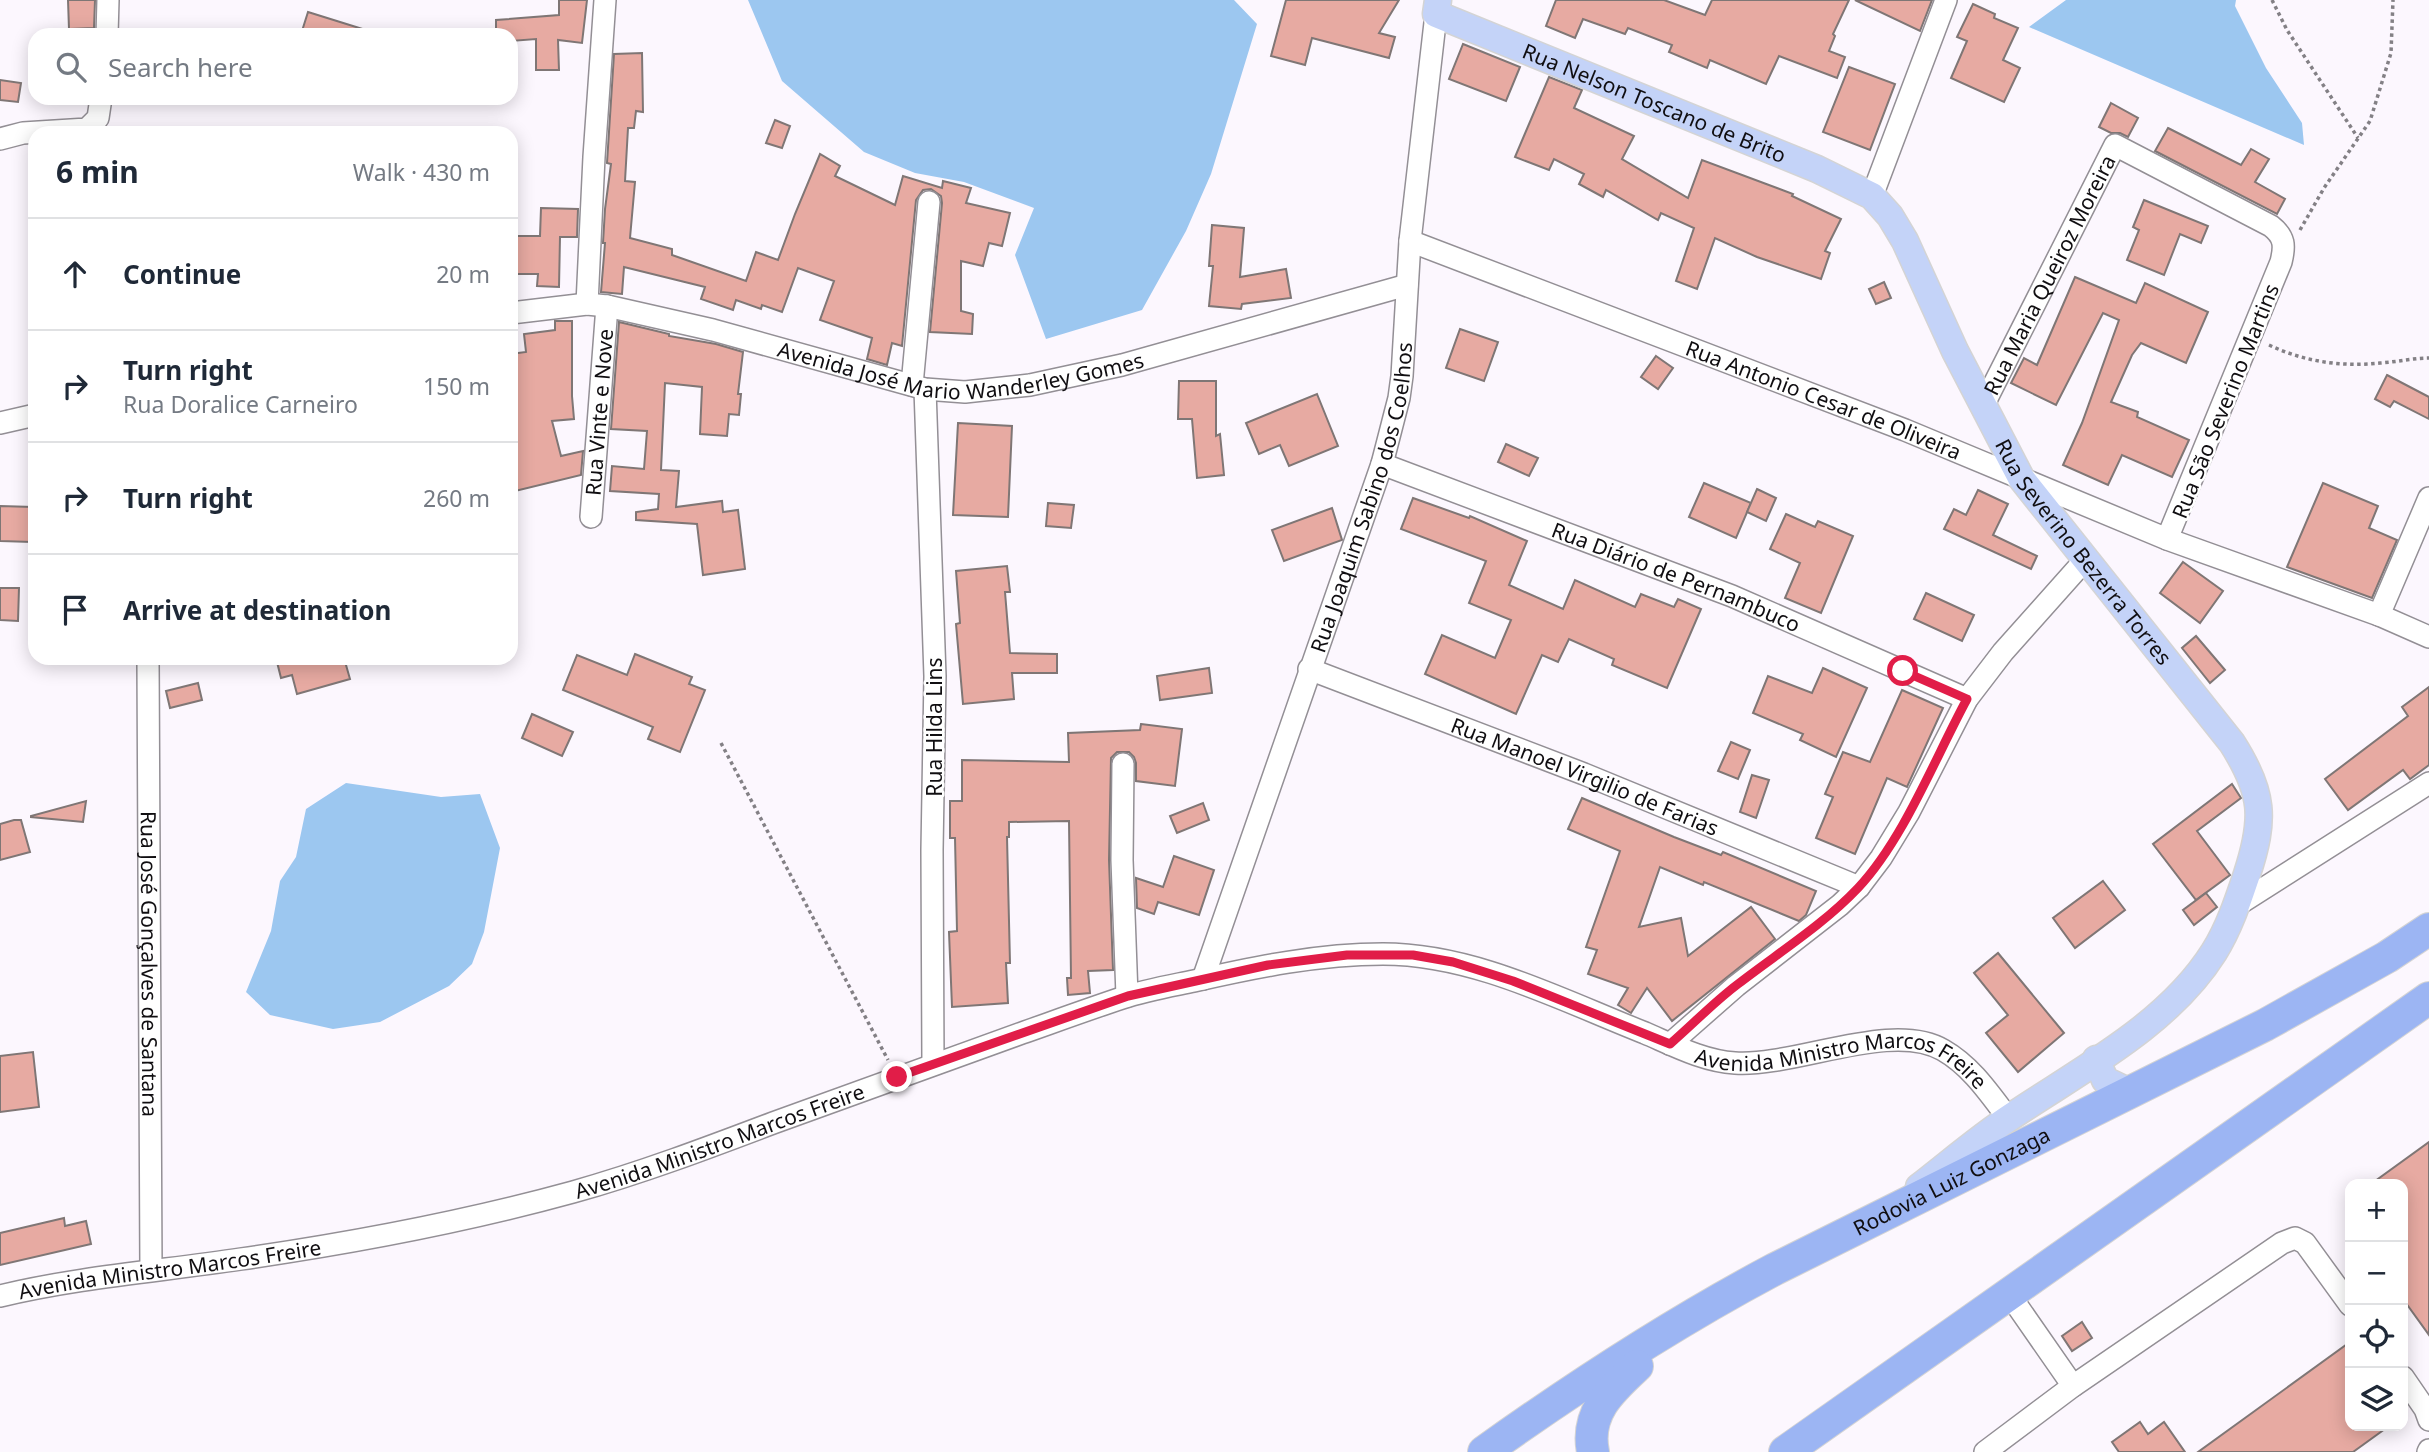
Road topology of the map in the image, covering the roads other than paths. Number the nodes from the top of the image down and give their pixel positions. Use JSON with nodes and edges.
{"nodes":[{"id":1,"x":108,"y":0,"type":"edge"},
{"id":2,"x":604,"y":0,"type":"edge"},
{"id":3,"x":1946,"y":0,"type":"edge"},
{"id":4,"x":1437,"y":7,"type":"edge"},
{"id":5,"x":107,"y":28,"type":"edge"},
{"id":6,"x":100,"y":105,"type":"edge"},
{"id":7,"x":90,"y":126,"type":"edge"},
{"id":8,"x":28,"y":133,"type":"edge"},
{"id":9,"x":0,"y":139,"type":"edge"},
{"id":10,"x":2115,"y":145,"type":"joint"},
{"id":11,"x":1872,"y":196,"type":"junction"},
{"id":12,"x":929,"y":202,"type":"dead end"},
{"id":13,"x":1410,"y":241,"type":"junction"},
{"id":14,"x":1407,"y":285,"type":"junction"},
{"id":15,"x":597,"y":305,"type":"junction"},
{"id":16,"x":518,"y":312,"type":"edge"},
{"id":17,"x":919,"y":387,"type":"junction"},
{"id":18,"x":1983,"y":406,"type":"junction"},
{"id":19,"x":28,"y":417,"type":"edge"},
{"id":20,"x":0,"y":423,"type":"edge"},
{"id":21,"x":1382,"y":464,"type":"junction"},
{"id":22,"x":2021,"y":478,"type":"junction"},
{"id":23,"x":2429,"y":498,"type":"edge"},
{"id":24,"x":591,"y":517,"type":"dead end"},
{"id":25,"x":2168,"y":539,"type":"junction"},
{"id":26,"x":2085,"y":560,"type":"junction"},
{"id":27,"x":2379,"y":615,"type":"junction"},
{"id":28,"x":2429,"y":638,"type":"edge"},
{"id":29,"x":148,"y":665,"type":"edge"},
{"id":30,"x":1309,"y":669,"type":"junction"},
{"id":31,"x":1967,"y":699,"type":"junction"},
{"id":32,"x":1123,"y":764,"type":"dead end"},
{"id":33,"x":2429,"y":783,"type":"edge"},
{"id":34,"x":1859,"y":887,"type":"junction"},
{"id":35,"x":2236,"y":906,"type":"junction"},
{"id":36,"x":2429,"y":929,"type":"edge"},
{"id":37,"x":1203,"y":979,"type":"junction"},
{"id":38,"x":1128,"y":996,"type":"junction"},
{"id":39,"x":2429,"y":998,"type":"edge"},
{"id":40,"x":1670,"y":1044,"type":"junction"},
{"id":41,"x":2096,"y":1059,"type":"junction"},
{"id":42,"x":933,"y":1064,"type":"junction"},
{"id":43,"x":2130,"y":1092,"type":"junction"},
{"id":44,"x":2008,"y":1118,"type":"junction"},
{"id":45,"x":1888,"y":1212,"type":"junction"},
{"id":46,"x":151,"y":1270,"type":"junction"},
{"id":47,"x":2009,"y":1294,"type":"junction"},
{"id":48,"x":0,"y":1296,"type":"edge"},
{"id":49,"x":2345,"y":1298,"type":"edge"},
{"id":50,"x":1700,"y":1308,"type":"junction"},
{"id":51,"x":2408,"y":1384,"type":"edge"},
{"id":52,"x":2073,"y":1387,"type":"junction"},
{"id":53,"x":2429,"y":1420,"type":"edge"},
{"id":54,"x":1484,"y":1452,"type":"edge"},
{"id":55,"x":1594,"y":1452,"type":"edge"},
{"id":56,"x":1785,"y":1452,"type":"edge"},
{"id":57,"x":1985,"y":1452,"type":"edge"}],
"edges":[{"from":1,"to":5,"type":"street"},
{"from":2,"to":15,"type":"street","name":"Rua Vinte e Nove"},
{"from":3,"to":11,"type":"street"},
{"from":4,"to":11,"type":"main road","name":"Rua Nelson Toscano de Brito"},
{"from":4,"to":13,"type":"street","name":"Rua Joaquim Sabino dos Coelhos"},
{"from":6,"to":7,"type":"street"},
{"from":8,"to":9,"type":"street"},
{"from":10,"to":18,"type":"street","name":"Rua Maria Queiroz Moreira"},
{"from":10,"to":25,"type":"street","name":"Rua São Severino Martins"},
{"from":11,"to":18,"type":"main road","name":"Rua Severino Bezerra Torres"},
{"from":12,"to":17,"type":"street","name":"Rua Hilda Lins"},
{"from":13,"to":14,"type":"street","name":"Rua Joaquim Sabino dos Coelhos"},
{"from":13,"to":22,"type":"street","name":"Rua Antonio Cesar de Oliveira"},
{"from":14,"to":17,"type":"street","name":"Avenida José Mario Wanderley Gomes"},
{"from":14,"to":21,"type":"street","name":"Rua Joaquim Sabino dos Coelhos"},
{"from":15,"to":16,"type":"street","name":"Avenida José Mario Wanderley Gomes"},
{"from":15,"to":17,"type":"street","name":"Avenida José Mario Wanderley Gomes"},
{"from":15,"to":24,"type":"street","name":"Rua Vinte e Nove"},
{"from":17,"to":42,"type":"street","name":"Rua Hilda Lins"},
{"from":18,"to":22,"type":"main road","name":"Rua Severino Bezerra Torres"},
{"from":19,"to":20,"type":"street"},
{"from":21,"to":30,"type":"street","name":"Rua Joaquim Sabino dos Coelhos"},
{"from":21,"to":31,"type":"street","name":"Rua Diário de Pernambuco"},
{"from":22,"to":25,"type":"street","name":"Rua Antonio Cesar de Oliveira"},
{"from":22,"to":26,"type":"main road","name":"Rua Severino Bezerra Torres"},
{"from":23,"to":27,"type":"street"},
{"from":25,"to":27,"type":"street","name":"Rua Antonio Cesar de Oliveira"},
{"from":26,"to":31,"type":"street"},
{"from":26,"to":35,"type":"main road","name":"Rua Severino Bezerra Torres"},
{"from":27,"to":28,"type":"street","name":"Rua Antonio Cesar de Oliveira"},
{"from":29,"to":46,"type":"street","name":"Rua José Gonçalves de Santana"},
{"from":30,"to":34,"type":"street","name":"Rua Manoel Virgilio de Farias"},
{"from":30,"to":37,"type":"street","name":"Rua Joaquim Sabino dos Coelhos"},
{"from":31,"to":34,"type":"street"},
{"from":32,"to":38,"type":"street"},
{"from":33,"to":35,"type":"street"},
{"from":34,"to":40,"type":"street"},
{"from":35,"to":41,"type":"main road","name":"Rua Severino Bezerra Torres"},
{"from":36,"to":43,"type":"highway","name":"Rodovia Luiz Gonzaga"},
{"from":37,"to":38,"type":"street","name":"Avenida Ministro Marcos Freire"},
{"from":37,"to":40,"type":"street","name":"Avenida Ministro Marcos Freire"},
{"from":38,"to":42,"type":"street","name":"Avenida Ministro Marcos Freire"},
{"from":39,"to":47,"type":"highway"},
{"from":40,"to":44,"type":"street","name":"Avenida Ministro Marcos Freire"},
{"from":41,"to":43,"type":"main road"},
{"from":41,"to":44,"type":"main road","name":"Rua Severino Bezerra Torres"},
{"from":42,"to":46,"type":"street","name":"Avenida Ministro Marcos Freire"},
{"from":43,"to":45,"type":"highway","name":"Rodovia Luiz Gonzaga"},
{"from":44,"to":45,"type":"main road","name":"Rua Severino Bezerra Torres"},
{"from":45,"to":50,"type":"highway","name":"Rodovia Luiz Gonzaga"},
{"from":46,"to":48,"type":"street","name":"Avenida Ministro Marcos Freire"},
{"from":47,"to":52,"type":"street"},
{"from":47,"to":56,"type":"highway"},
{"from":49,"to":52,"type":"street"},
{"from":50,"to":54,"type":"highway","name":"Rodovia Luiz Gonzaga"},
{"from":50,"to":55,"type":"highway"},
{"from":51,"to":53,"type":"street"},
{"from":52,"to":57,"type":"street"}]}
